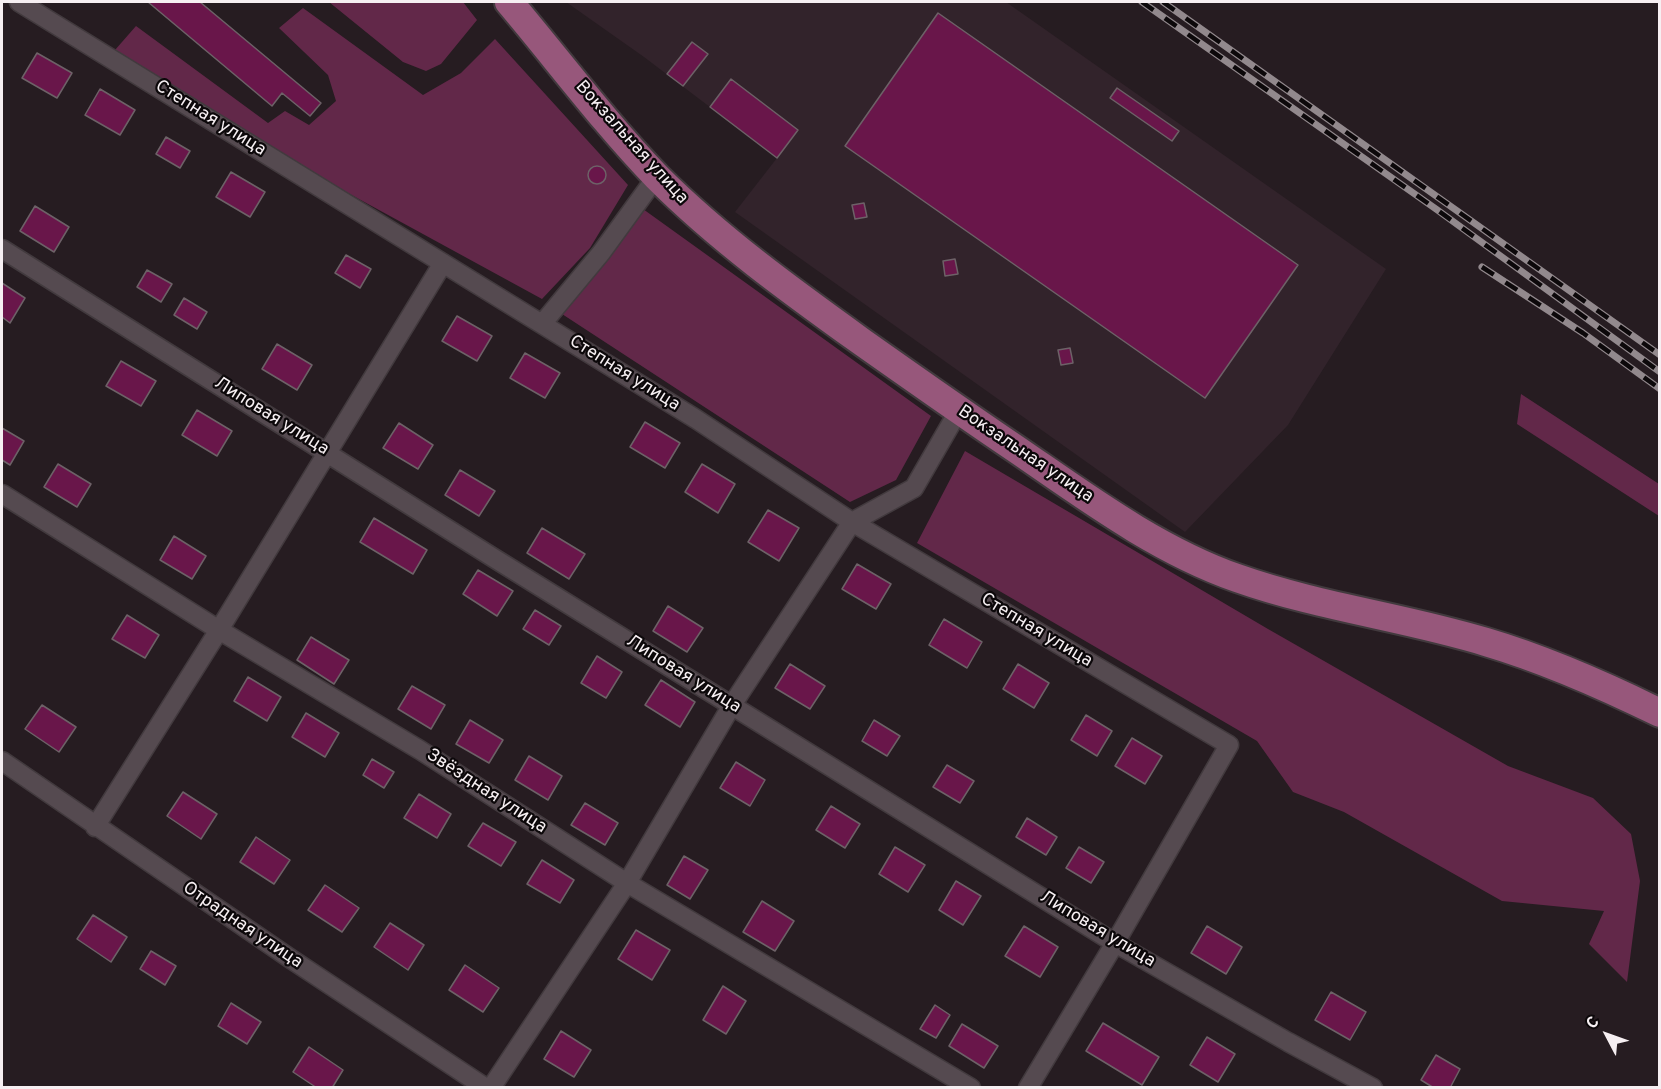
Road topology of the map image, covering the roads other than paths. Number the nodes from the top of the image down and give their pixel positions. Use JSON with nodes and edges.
{"nodes":[{"id":1,"x":19,"y":2,"type":"edge"},
{"id":2,"x":509,"y":2,"type":"edge"},
{"id":3,"x":657,"y":176,"type":"junction"},
{"id":4,"x":2,"y":249,"type":"edge"},
{"id":5,"x":443,"y":263,"type":"junction"},
{"id":6,"x":542,"y":324,"type":"junction"},
{"id":7,"x":959,"y":410,"type":"junction"},
{"id":8,"x":328,"y":452,"type":"junction"},
{"id":9,"x":2,"y":494,"type":"edge"},
{"id":10,"x":852,"y":522,"type":"junction"},
{"id":11,"x":219,"y":630,"type":"junction"},
{"id":12,"x":732,"y":705,"type":"junction"},
{"id":13,"x":1659,"y":713,"type":"edge"},
{"id":14,"x":2,"y":761,"type":"edge"},
{"id":15,"x":95,"y":827,"type":"junction"},
{"id":16,"x":627,"y":883,"type":"junction"},
{"id":17,"x":1115,"y":943,"type":"junction"},
{"id":18,"x":486,"y":1088,"type":"edge"},
{"id":19,"x":490,"y":1088,"type":"edge"},
{"id":20,"x":971,"y":1088,"type":"edge"},
{"id":21,"x":1028,"y":1088,"type":"edge"},
{"id":22,"x":1373,"y":1088,"type":"edge"}],
"edges":[{"from":1,"to":5,"type":"street","name":"Степная улица"},
{"from":2,"to":3,"type":"main road","name":"Вокзальная улица"},
{"from":3,"to":6,"type":"street"},
{"from":3,"to":7,"type":"main road","name":"Вокзальная улица"},
{"from":4,"to":8,"type":"street","name":"Липовая улица"},
{"from":5,"to":6,"type":"street","name":"Степная улица"},
{"from":5,"to":8,"type":"street"},
{"from":6,"to":10,"type":"street","name":"Степная улица"},
{"from":7,"to":10,"type":"street"},
{"from":7,"to":13,"type":"main road","name":"Вокзальная улица"},
{"from":8,"to":11,"type":"street"},
{"from":8,"to":12,"type":"street","name":"Липовая улица"},
{"from":9,"to":11,"type":"street","name":"Звёздная улица"},
{"from":10,"to":12,"type":"street"},
{"from":10,"to":17,"type":"street","name":"Степная улица"},
{"from":11,"to":15,"type":"street"},
{"from":11,"to":16,"type":"street","name":"Звёздная улица"},
{"from":12,"to":16,"type":"street"},
{"from":12,"to":17,"type":"street","name":"Липовая улица"},
{"from":14,"to":15,"type":"street","name":"Отрадная улица"},
{"from":15,"to":18,"type":"street","name":"Отрадная улица"},
{"from":16,"to":19,"type":"street"},
{"from":16,"to":20,"type":"street","name":"Звёздная улица"},
{"from":17,"to":21,"type":"street"},
{"from":17,"to":22,"type":"street","name":"Липовая улица"}]}
